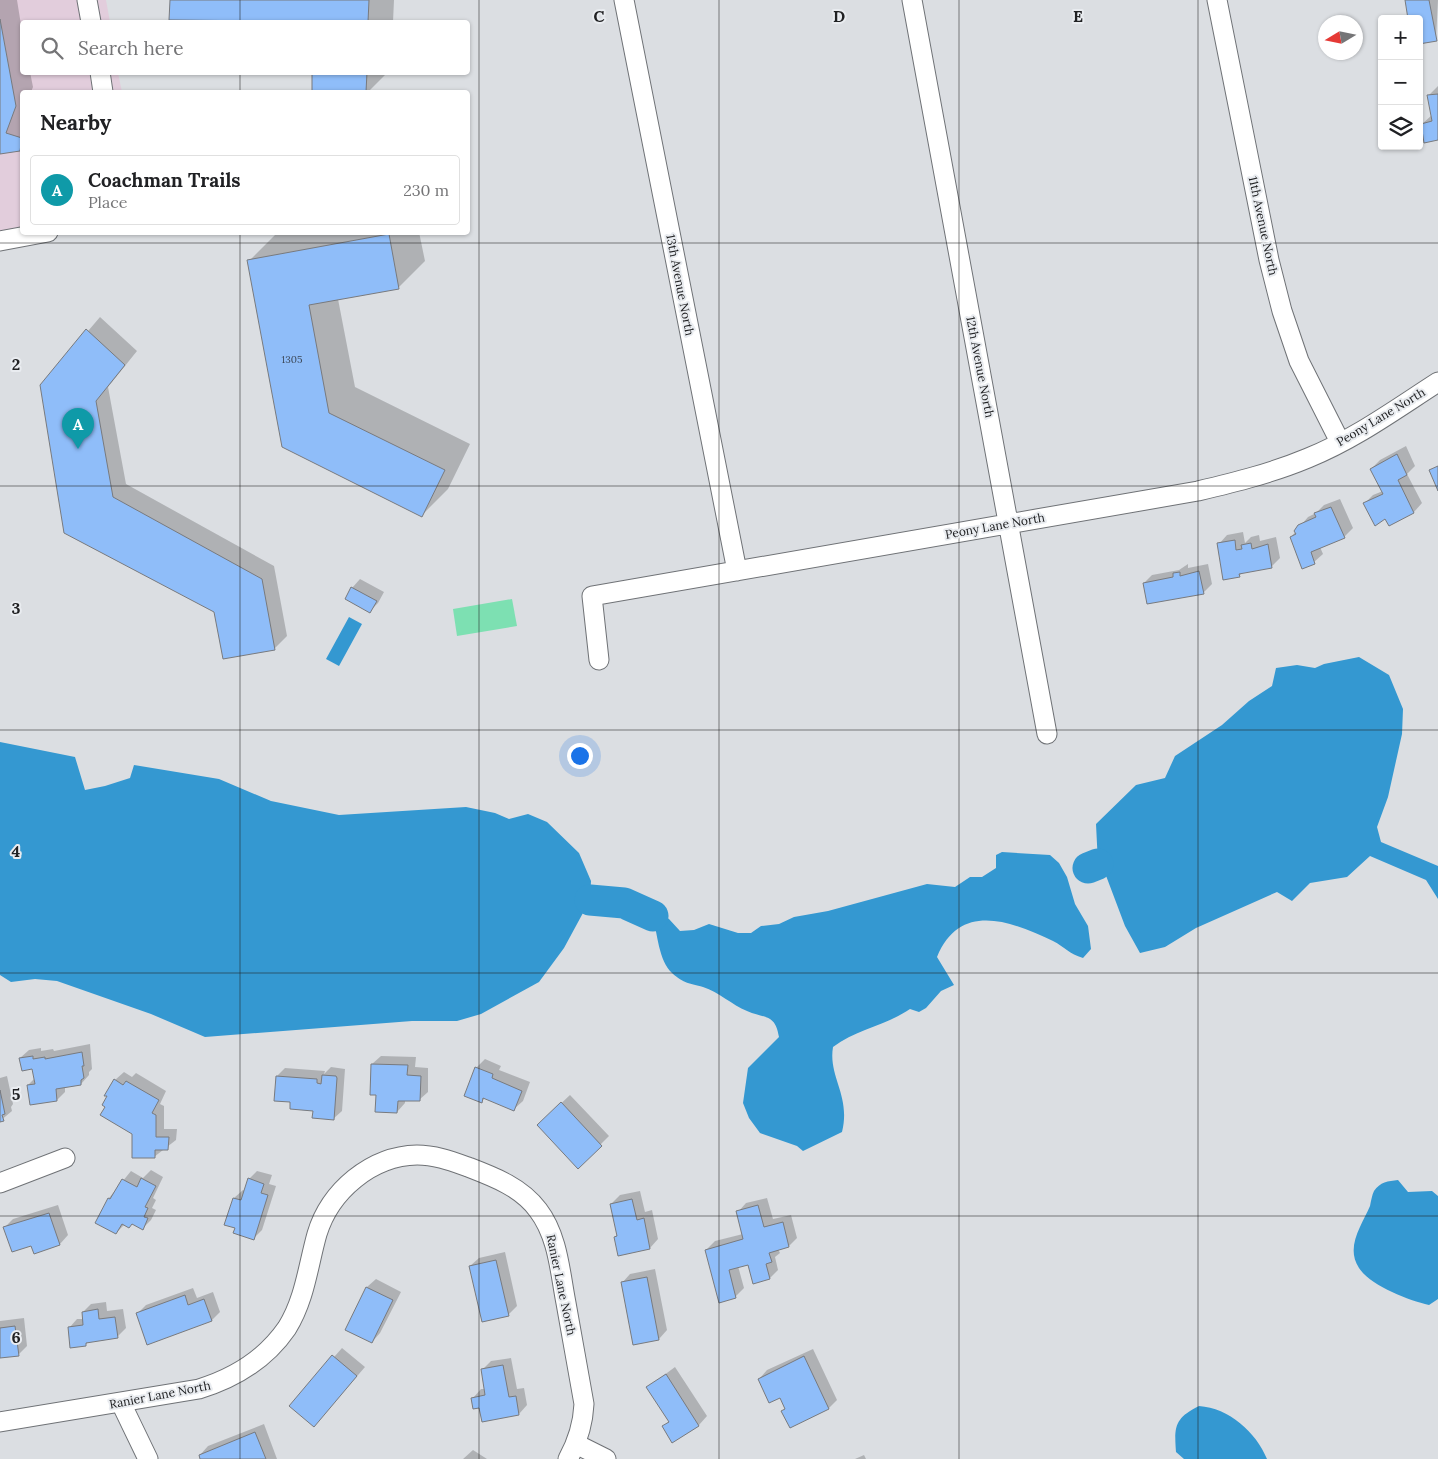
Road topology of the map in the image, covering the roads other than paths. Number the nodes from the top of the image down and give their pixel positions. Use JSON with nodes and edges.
{"nodes":[{"id":1,"x":87,"y":0,"type":"edge"},
{"id":2,"x":624,"y":0,"type":"edge"},
{"id":3,"x":912,"y":0,"type":"edge"},
{"id":4,"x":1217,"y":0,"type":"edge"},
{"id":5,"x":91,"y":20,"type":"edge"},
{"id":6,"x":100,"y":75,"type":"edge"},
{"id":7,"x":103,"y":90,"type":"edge"},
{"id":8,"x":32,"y":235,"type":"edge"},
{"id":9,"x":0,"y":241,"type":"edge"},
{"id":10,"x":1438,"y":382,"type":"edge"},
{"id":11,"x":1340,"y":442,"type":"junction"},
{"id":12,"x":1009,"y":523,"type":"junction"},
{"id":13,"x":737,"y":571,"type":"junction"},
{"id":14,"x":599,"y":660,"type":"dead end"},
{"id":15,"x":1048,"y":734,"type":"dead end"},
{"id":16,"x":65,"y":1158,"type":"dead end"},
{"id":17,"x":0,"y":1183,"type":"edge"},
{"id":18,"x":121,"y":1404,"type":"junction"},
{"id":19,"x":0,"y":1422,"type":"edge"},
{"id":20,"x":572,"y":1452,"type":"edge"},
{"id":21,"x":148,"y":1459,"type":"edge"},
{"id":22,"x":606,"y":1459,"type":"edge"}],
"edges":[{"from":1,"to":5,"type":"street"},
{"from":2,"to":13,"type":"street","name":"13th Avenue North"},
{"from":3,"to":12,"type":"street","name":"12th Avenue North"},
{"from":4,"to":11,"type":"street","name":"11th Avenue North"},
{"from":6,"to":7,"type":"street"},
{"from":8,"to":9,"type":"street"},
{"from":10,"to":11,"type":"street","name":"Peony Lane North"},
{"from":11,"to":12,"type":"street","name":"Peony Lane North"},
{"from":12,"to":13,"type":"street","name":"Peony Lane North"},
{"from":12,"to":15,"type":"street","name":"12th Avenue North"},
{"from":13,"to":14,"type":"street","name":"Peony Lane North"},
{"from":16,"to":17,"type":"street"},
{"from":18,"to":19,"type":"street","name":"Ranier Lane North"},
{"from":18,"to":20,"type":"street","name":"Ranier Lane North"},
{"from":18,"to":21,"type":"street"},
{"from":20,"to":22,"type":"street"}]}
